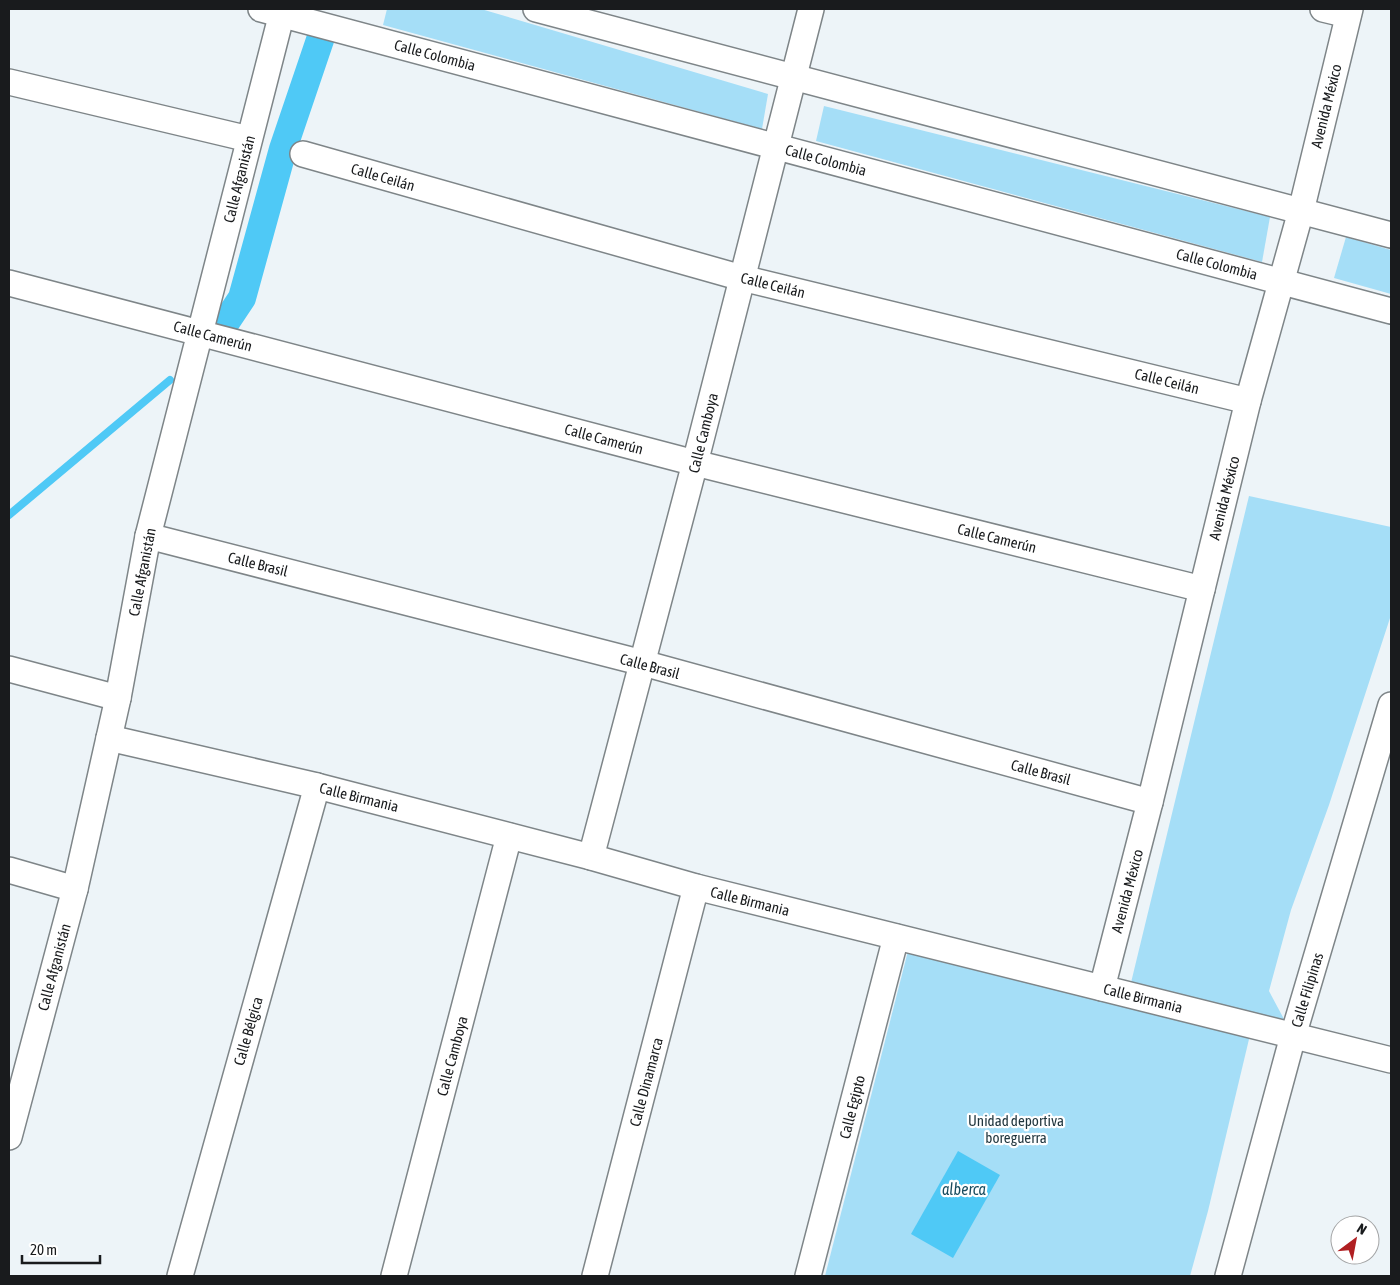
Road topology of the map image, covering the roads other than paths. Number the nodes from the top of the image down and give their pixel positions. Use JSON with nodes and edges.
{"nodes":[{"id":1,"x":536,"y":9,"type":"edge"},
{"id":2,"x":811,"y":9,"type":"edge"},
{"id":3,"x":1323,"y":9,"type":"edge"},
{"id":4,"x":275,"y":10,"type":"edge"},
{"id":5,"x":1349,"y":12,"type":"edge"},
{"id":6,"x":794,"y":77,"type":"junction"},
{"id":7,"x":9,"y":82,"type":"edge"},
{"id":8,"x":249,"y":139,"type":"junction"},
{"id":9,"x":776,"y":146,"type":"junction"},
{"id":10,"x":303,"y":154,"type":"dead end"},
{"id":11,"x":1301,"y":211,"type":"junction"},
{"id":12,"x":1391,"y":235,"type":"edge"},
{"id":13,"x":742,"y":278,"type":"junction"},
{"id":14,"x":1281,"y":281,"type":"junction"},
{"id":15,"x":9,"y":283,"type":"edge"},
{"id":16,"x":1391,"y":311,"type":"edge"},
{"id":17,"x":200,"y":333,"type":"junction"},
{"id":18,"x":1248,"y":401,"type":"junction"},
{"id":19,"x":695,"y":463,"type":"junction"},
{"id":20,"x":148,"y":536,"type":"junction"},
{"id":21,"x":1202,"y":589,"type":"junction"},
{"id":22,"x":643,"y":664,"type":"junction"},
{"id":23,"x":9,"y":668,"type":"edge"},
{"id":24,"x":118,"y":698,"type":"junction"},
{"id":25,"x":1391,"y":705,"type":"edge"},
{"id":26,"x":110,"y":738,"type":"junction"},
{"id":27,"x":317,"y":786,"type":"junction"},
{"id":28,"x":1150,"y":802,"type":"junction"},
{"id":29,"x":509,"y":836,"type":"junction"},
{"id":30,"x":591,"y":857,"type":"junction"},
{"id":31,"x":9,"y":870,"type":"edge"},
{"id":32,"x":696,"y":887,"type":"junction"},
{"id":33,"x":75,"y":889,"type":"junction"},
{"id":34,"x":896,"y":937,"type":"junction"},
{"id":35,"x":1102,"y":988,"type":"junction"},
{"id":36,"x":1293,"y":1036,"type":"junction"},
{"id":37,"x":1391,"y":1060,"type":"edge"},
{"id":38,"x":16,"y":1080,"type":"edge"},
{"id":39,"x":9,"y":1137,"type":"edge"},
{"id":40,"x":180,"y":1276,"type":"edge"},
{"id":41,"x":394,"y":1276,"type":"edge"},
{"id":42,"x":595,"y":1276,"type":"edge"},
{"id":43,"x":808,"y":1276,"type":"edge"},
{"id":44,"x":1228,"y":1276,"type":"edge"}],
"edges":[{"from":1,"to":6,"type":"street"},
{"from":2,"to":6,"type":"street","name":"Calle Camboya"},
{"from":3,"to":5,"type":"street"},
{"from":4,"to":8,"type":"street","name":"Calle Afganistán"},
{"from":4,"to":9,"type":"street","name":"Calle Colombia"},
{"from":5,"to":11,"type":"street","name":"Avenida México"},
{"from":6,"to":9,"type":"street","name":"Calle Camboya"},
{"from":6,"to":11,"type":"street"},
{"from":7,"to":8,"type":"street"},
{"from":8,"to":17,"type":"street","name":"Calle Afganistán"},
{"from":9,"to":13,"type":"street","name":"Calle Camboya"},
{"from":9,"to":14,"type":"street","name":"Calle Colombia"},
{"from":10,"to":13,"type":"street","name":"Calle Ceilán"},
{"from":11,"to":12,"type":"street"},
{"from":11,"to":14,"type":"street","name":"Avenida México"},
{"from":13,"to":18,"type":"street","name":"Calle Ceilán"},
{"from":13,"to":19,"type":"street","name":"Calle Camboya"},
{"from":14,"to":16,"type":"street","name":"Calle Colombia"},
{"from":14,"to":18,"type":"street","name":"Avenida México"},
{"from":15,"to":17,"type":"street","name":"Calle Camerún"},
{"from":17,"to":19,"type":"street","name":"Calle Camerún"},
{"from":17,"to":20,"type":"street","name":"Calle Afganistán"},
{"from":18,"to":21,"type":"street","name":"Avenida México"},
{"from":19,"to":21,"type":"street","name":"Calle Camerún"},
{"from":19,"to":22,"type":"street","name":"Calle Camboya"},
{"from":20,"to":22,"type":"street","name":"Calle Brasil"},
{"from":20,"to":24,"type":"street","name":"Calle Afganistán"},
{"from":21,"to":28,"type":"street","name":"Avenida México"},
{"from":22,"to":28,"type":"street","name":"Calle Brasil"},
{"from":22,"to":30,"type":"street","name":"Calle Camboya"},
{"from":23,"to":24,"type":"street"},
{"from":24,"to":26,"type":"street","name":"Calle Afganistán"},
{"from":25,"to":36,"type":"street","name":"Calle Filipinas"},
{"from":26,"to":27,"type":"street","name":"Calle Birmania"},
{"from":26,"to":33,"type":"street","name":"Calle Afganistán"},
{"from":27,"to":29,"type":"street","name":"Calle Birmania"},
{"from":27,"to":40,"type":"street","name":"Calle Bélgica"},
{"from":28,"to":35,"type":"street","name":"Avenida México"},
{"from":29,"to":30,"type":"street","name":"Calle Birmania"},
{"from":29,"to":41,"type":"street","name":"Calle Camboya"},
{"from":30,"to":32,"type":"street","name":"Calle Birmania"},
{"from":31,"to":33,"type":"street"},
{"from":32,"to":34,"type":"street","name":"Calle Birmania"},
{"from":32,"to":42,"type":"street","name":"Calle Dinamarca"},
{"from":33,"to":38,"type":"street","name":"Calle Afganistán"},
{"from":34,"to":35,"type":"street","name":"Calle Birmania"},
{"from":34,"to":43,"type":"street","name":"Calle Egipto"},
{"from":35,"to":36,"type":"street","name":"Calle Birmania"},
{"from":36,"to":37,"type":"street","name":"Calle Birmania"},
{"from":36,"to":44,"type":"street","name":"Calle Filipinas"},
{"from":38,"to":39,"type":"street","name":"Calle Afganistán"}]}
